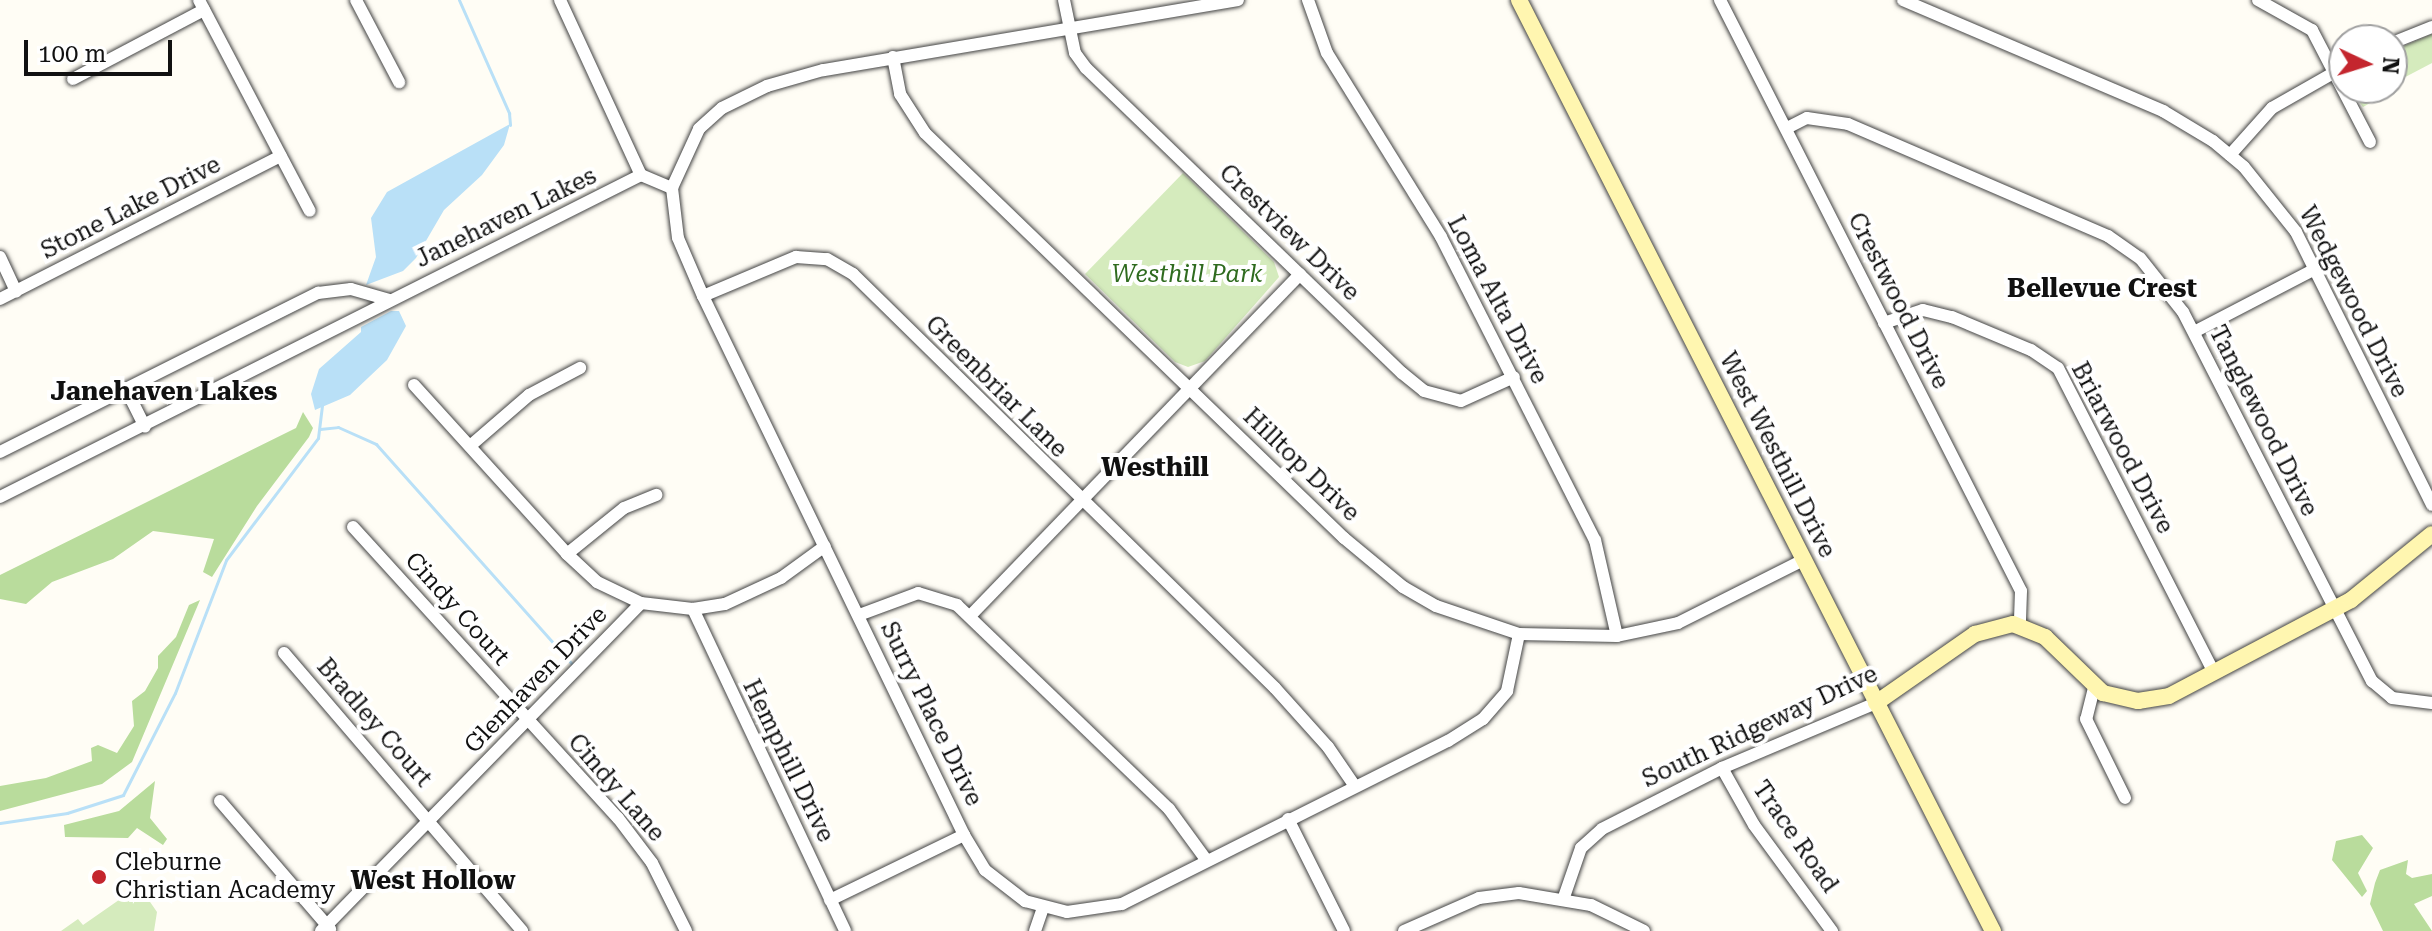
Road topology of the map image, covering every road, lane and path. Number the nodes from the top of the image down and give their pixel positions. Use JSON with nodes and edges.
{"nodes":[{"id":1,"x":356,"y":0,"type":"edge"},
{"id":2,"x":560,"y":0,"type":"edge"},
{"id":3,"x":1064,"y":0,"type":"edge"},
{"id":4,"x":1238,"y":0,"type":"edge"},
{"id":5,"x":1519,"y":0,"type":"edge"},
{"id":6,"x":1720,"y":0,"type":"edge"},
{"id":7,"x":1903,"y":0,"type":"edge"},
{"id":8,"x":2258,"y":0,"type":"edge"},
{"id":9,"x":1312,"y":1,"type":"edge"},
{"id":10,"x":201,"y":5,"type":"edge"},
{"id":11,"x":2432,"y":27,"type":"edge"},
{"id":12,"x":1070,"y":29,"type":"junction"},
{"id":13,"x":2408,"y":37,"type":"edge"},
{"id":14,"x":2328,"y":55,"type":"edge"},
{"id":15,"x":893,"y":57,"type":"junction"},
{"id":16,"x":2328,"y":76,"type":"edge"},
{"id":17,"x":73,"y":79,"type":"dead end"},
{"id":18,"x":399,"y":82,"type":"dead end"},
{"id":19,"x":2354,"y":104,"type":"edge"},
{"id":20,"x":1787,"y":128,"type":"junction"},
{"id":21,"x":2370,"y":142,"type":"dead end"},
{"id":22,"x":2230,"y":155,"type":"junction"},
{"id":23,"x":281,"y":156,"type":"junction"},
{"id":24,"x":641,"y":175,"type":"junction"},
{"id":25,"x":672,"y":188,"type":"junction"},
{"id":26,"x":310,"y":211,"type":"dead end"},
{"id":27,"x":0,"y":257,"type":"edge"},
{"id":28,"x":2315,"y":269,"type":"junction"},
{"id":29,"x":1300,"y":274,"type":"junction"},
{"id":30,"x":16,"y":291,"type":"junction"},
{"id":31,"x":703,"y":296,"type":"junction"},
{"id":32,"x":0,"y":299,"type":"edge"},
{"id":33,"x":381,"y":302,"type":"junction"},
{"id":34,"x":1884,"y":323,"type":"junction"},
{"id":35,"x":2194,"y":332,"type":"junction"},
{"id":36,"x":580,"y":368,"type":"dead end"},
{"id":37,"x":1514,"y":377,"type":"junction"},
{"id":38,"x":414,"y":385,"type":"dead end"},
{"id":39,"x":1190,"y":387,"type":"junction"},
{"id":40,"x":126,"y":389,"type":"junction"},
{"id":41,"x":145,"y":427,"type":"junction"},
{"id":42,"x":470,"y":446,"type":"junction"},
{"id":43,"x":0,"y":452,"type":"edge"},
{"id":44,"x":656,"y":495,"type":"dead end"},
{"id":45,"x":0,"y":497,"type":"edge"},
{"id":46,"x":1081,"y":504,"type":"junction"},
{"id":47,"x":2432,"y":505,"type":"edge"},
{"id":48,"x":353,"y":527,"type":"dead end"},
{"id":49,"x":2432,"y":534,"type":"edge"},
{"id":50,"x":825,"y":546,"type":"junction"},
{"id":51,"x":567,"y":554,"type":"junction"},
{"id":52,"x":1803,"y":560,"type":"junction"},
{"id":53,"x":641,"y":603,"type":"junction"},
{"id":54,"x":693,"y":609,"type":"junction"},
{"id":55,"x":2334,"y":610,"type":"junction"},
{"id":56,"x":859,"y":615,"type":"junction"},
{"id":57,"x":970,"y":616,"type":"junction"},
{"id":58,"x":2020,"y":625,"type":"junction"},
{"id":59,"x":1519,"y":634,"type":"junction"},
{"id":60,"x":1617,"y":636,"type":"junction"},
{"id":61,"x":284,"y":653,"type":"dead end"},
{"id":62,"x":2214,"y":673,"type":"junction"},
{"id":63,"x":2094,"y":688,"type":"junction"},
{"id":64,"x":1876,"y":703,"type":"junction"},
{"id":65,"x":2432,"y":703,"type":"edge"},
{"id":66,"x":528,"y":721,"type":"junction"},
{"id":67,"x":1722,"y":768,"type":"junction"},
{"id":68,"x":1354,"y":785,"type":"junction"},
{"id":69,"x":2125,"y":798,"type":"dead end"},
{"id":70,"x":220,"y":801,"type":"dead end"},
{"id":71,"x":1288,"y":819,"type":"junction"},
{"id":72,"x":430,"y":822,"type":"junction"},
{"id":73,"x":964,"y":835,"type":"junction"},
{"id":74,"x":1207,"y":861,"type":"junction"},
{"id":75,"x":1564,"y":897,"type":"junction"},
{"id":76,"x":830,"y":900,"type":"junction"},
{"id":77,"x":1043,"y":908,"type":"junction"},
{"id":78,"x":326,"y":929,"type":"edge"},
{"id":79,"x":522,"y":931,"type":"edge"},
{"id":80,"x":686,"y":931,"type":"edge"},
{"id":81,"x":845,"y":931,"type":"edge"},
{"id":82,"x":1035,"y":931,"type":"edge"},
{"id":83,"x":1344,"y":931,"type":"edge"},
{"id":84,"x":1404,"y":931,"type":"edge"},
{"id":85,"x":1644,"y":931,"type":"edge"},
{"id":86,"x":1832,"y":931,"type":"edge"},
{"id":87,"x":1993,"y":931,"type":"edge"}],
"edges":[{"from":1,"to":18,"type":"street"},
{"from":2,"to":24,"type":"street"},
{"from":3,"to":12,"type":"street","name":"Crestview Drive"},
{"from":4,"to":12,"type":"street"},
{"from":5,"to":52,"type":"street","name":"West Westhill Drive"},
{"from":6,"to":20,"type":"street","name":"Crestwood Drive"},
{"from":7,"to":22,"type":"street","name":"Wedgewood Drive"},
{"from":8,"to":14,"type":"street"},
{"from":9,"to":37,"type":"street","name":"Loma Alta Drive"},
{"from":10,"to":17,"type":"street"},
{"from":10,"to":23,"type":"street"},
{"from":11,"to":13,"type":"street"},
{"from":12,"to":15,"type":"street"},
{"from":12,"to":29,"type":"street","name":"Crestview Drive"},
{"from":15,"to":25,"type":"street"},
{"from":15,"to":39,"type":"street","name":"Hilltop Drive"},
{"from":16,"to":22,"type":"street"},
{"from":19,"to":21,"type":"street"},
{"from":20,"to":34,"type":"street","name":"Crestwood Drive"},
{"from":20,"to":35,"type":"street","name":"Tanglewood Drive"},
{"from":22,"to":28,"type":"street","name":"Wedgewood Drive"},
{"from":23,"to":26,"type":"street"},
{"from":23,"to":30,"type":"street","name":"Stone Lake Drive"},
{"from":24,"to":25,"type":"street"},
{"from":24,"to":33,"type":"street","name":"Janehaven Lakes"},
{"from":25,"to":31,"type":"street","name":"Surry Place Drive"},
{"from":27,"to":30,"type":"street"},
{"from":28,"to":35,"type":"street"},
{"from":28,"to":47,"type":"street","name":"Wedgewood Drive"},
{"from":29,"to":37,"type":"street","name":"Crestview Drive"},
{"from":29,"to":39,"type":"street"},
{"from":30,"to":32,"type":"street","name":"Stone Lake Drive"},
{"from":31,"to":46,"type":"street","name":"Greenbriar Lane"},
{"from":31,"to":50,"type":"street","name":"Surry Place Drive"},
{"from":33,"to":40,"type":"street"},
{"from":33,"to":41,"type":"street","name":"Janehaven Lakes"},
{"from":34,"to":58,"type":"street","name":"Crestwood Drive"},
{"from":34,"to":62,"type":"street","name":"Briarwood Drive"},
{"from":35,"to":55,"type":"street","name":"Tanglewood Drive"},
{"from":36,"to":42,"type":"street"},
{"from":37,"to":60,"type":"street","name":"Loma Alta Drive"},
{"from":38,"to":42,"type":"street"},
{"from":39,"to":46,"type":"street"},
{"from":39,"to":59,"type":"street","name":"Hilltop Drive"},
{"from":40,"to":41,"type":"street"},
{"from":40,"to":43,"type":"street"},
{"from":41,"to":45,"type":"street","name":"Janehaven Lakes"},
{"from":42,"to":51,"type":"street"},
{"from":44,"to":51,"type":"street"},
{"from":46,"to":57,"type":"street"},
{"from":46,"to":68,"type":"street","name":"Greenbriar Lane"},
{"from":48,"to":66,"type":"street","name":"Cindy Court"},
{"from":49,"to":55,"type":"street"},
{"from":50,"to":54,"type":"street","name":"Glenhaven Drive"},
{"from":50,"to":56,"type":"street","name":"Surry Place Drive"},
{"from":51,"to":53,"type":"street"},
{"from":52,"to":60,"type":"street","name":"Hilltop Drive"},
{"from":52,"to":64,"type":"street","name":"West Westhill Drive"},
{"from":53,"to":54,"type":"street","name":"Glenhaven Drive"},
{"from":53,"to":66,"type":"street","name":"Glenhaven Drive"},
{"from":54,"to":76,"type":"street","name":"Hemphill Drive"},
{"from":55,"to":62,"type":"street"},
{"from":55,"to":65,"type":"street","name":"Tanglewood Drive"},
{"from":56,"to":57,"type":"street"},
{"from":56,"to":73,"type":"street","name":"Surry Place Drive"},
{"from":57,"to":74,"type":"street"},
{"from":58,"to":63,"type":"street"},
{"from":58,"to":64,"type":"street","name":"South Ridgeway Drive"},
{"from":59,"to":60,"type":"street","name":"Hilltop Drive"},
{"from":59,"to":68,"type":"street","name":"Surry Place Drive"},
{"from":61,"to":72,"type":"street","name":"Bradley Court"},
{"from":62,"to":63,"type":"street"},
{"from":63,"to":69,"type":"street"},
{"from":64,"to":67,"type":"street","name":"South Ridgeway Drive"},
{"from":64,"to":87,"type":"street","name":"West Westhill Drive"},
{"from":66,"to":72,"type":"street","name":"Glenhaven Drive"},
{"from":66,"to":80,"type":"street","name":"Cindy Lane"},
{"from":67,"to":75,"type":"street","name":"South Ridgeway Drive"},
{"from":67,"to":86,"type":"street","name":"Trace Road"},
{"from":68,"to":71,"type":"street","name":"Surry Place Drive"},
{"from":70,"to":78,"type":"street"},
{"from":71,"to":74,"type":"street","name":"Surry Place Drive"},
{"from":71,"to":83,"type":"street"},
{"from":72,"to":78,"type":"street","name":"Glenhaven Drive"},
{"from":72,"to":79,"type":"street","name":"Bradley Court"},
{"from":73,"to":76,"type":"street"},
{"from":73,"to":77,"type":"street","name":"Surry Place Drive"},
{"from":74,"to":77,"type":"street","name":"Surry Place Drive"},
{"from":75,"to":84,"type":"street"},
{"from":75,"to":85,"type":"street"},
{"from":76,"to":81,"type":"street","name":"Hemphill Drive"},
{"from":77,"to":82,"type":"street"}]}
